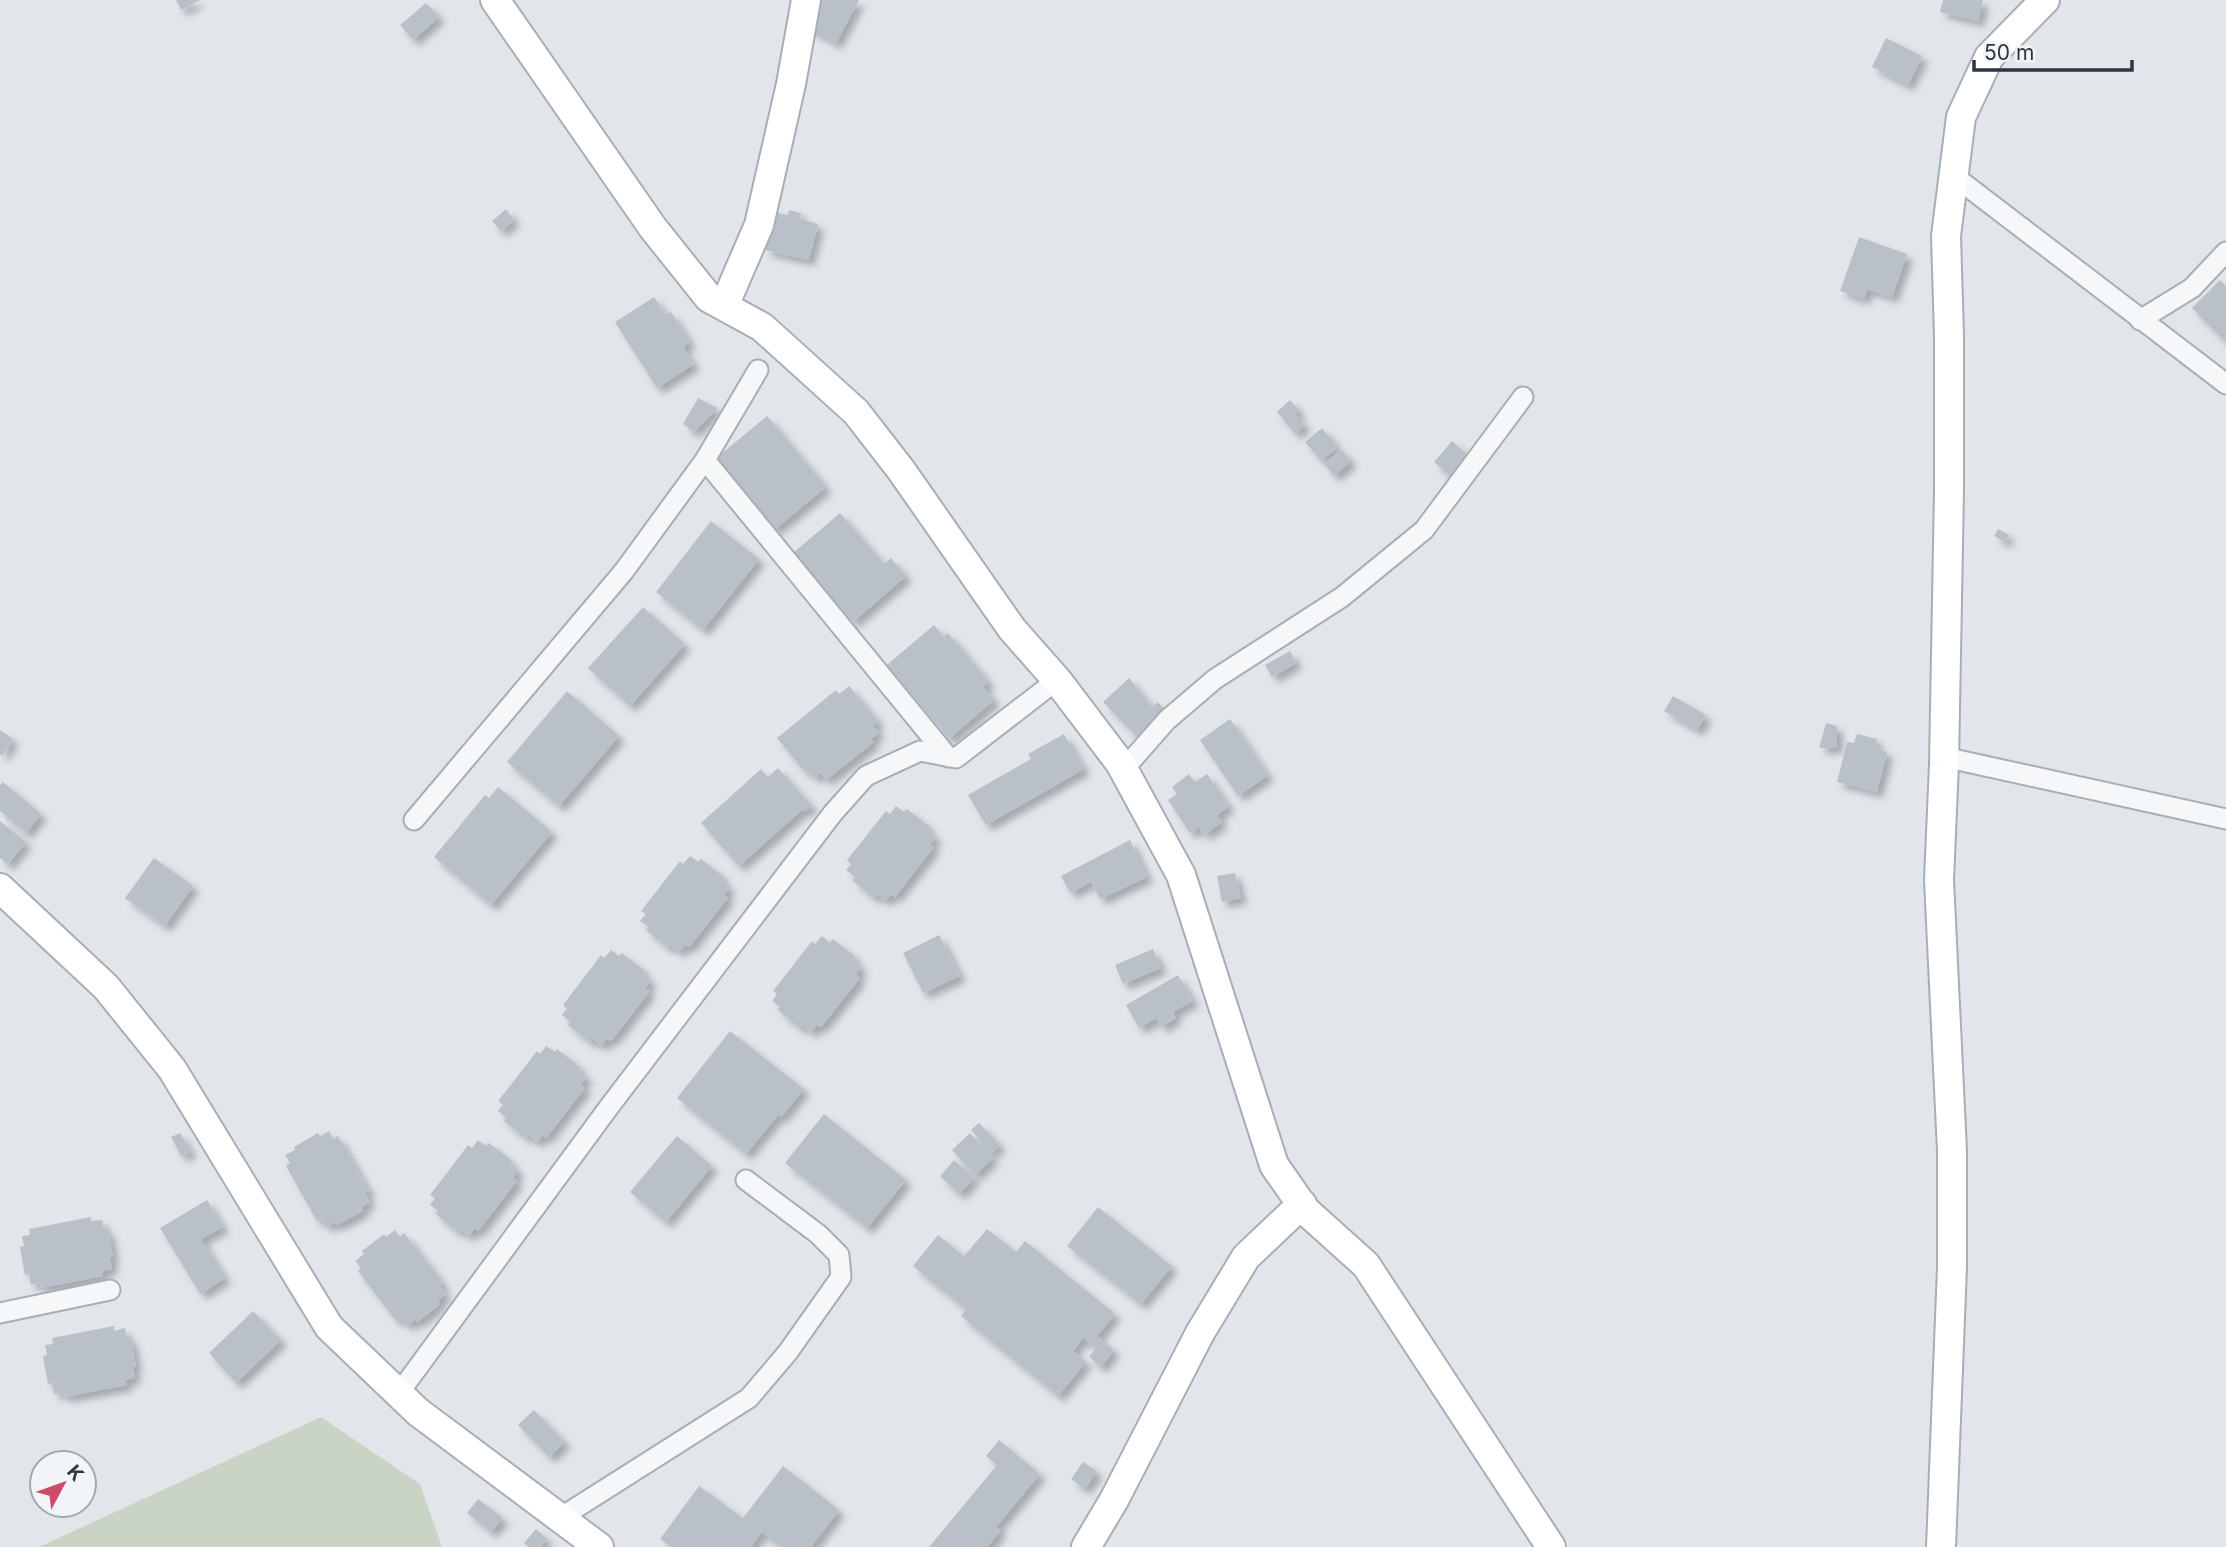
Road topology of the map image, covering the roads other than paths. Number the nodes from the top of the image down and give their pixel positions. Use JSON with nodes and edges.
{"nodes":[{"id":1,"x":495,"y":0,"type":"edge"},
{"id":2,"x":806,"y":0,"type":"edge"},
{"id":3,"x":2045,"y":0,"type":"edge"},
{"id":4,"x":1954,"y":176,"type":"junction"},
{"id":5,"x":2226,"y":252,"type":"edge"},
{"id":6,"x":724,"y":306,"type":"junction"},
{"id":7,"x":2140,"y":320,"type":"junction"},
{"id":8,"x":758,"y":370,"type":"dead end"},
{"id":9,"x":2226,"y":384,"type":"edge"},
{"id":10,"x":1523,"y":397,"type":"dead end"},
{"id":11,"x":705,"y":460,"type":"junction"},
{"id":12,"x":1057,"y":680,"type":"junction"},
{"id":13,"x":948,"y":757,"type":"junction"},
{"id":14,"x":1944,"y":757,"type":"junction"},
{"id":15,"x":1123,"y":770,"type":"junction"},
{"id":16,"x":2226,"y":819,"type":"edge"},
{"id":17,"x":414,"y":820,"type":"dead end"},
{"id":18,"x":0,"y":888,"type":"edge"},
{"id":19,"x":746,"y":1180,"type":"dead end"},
{"id":20,"x":1302,"y":1204,"type":"junction"},
{"id":21,"x":110,"y":1290,"type":"dead end"},
{"id":22,"x":0,"y":1313,"type":"edge"},
{"id":23,"x":398,"y":1393,"type":"junction"},
{"id":24,"x":560,"y":1518,"type":"junction"},
{"id":25,"x":599,"y":1547,"type":"edge"},
{"id":26,"x":1086,"y":1547,"type":"edge"},
{"id":27,"x":1551,"y":1547,"type":"edge"},
{"id":28,"x":1941,"y":1547,"type":"edge"}],
"edges":[{"from":1,"to":6,"type":"street"},
{"from":2,"to":6,"type":"street"},
{"from":3,"to":4,"type":"street"},
{"from":4,"to":7,"type":"street"},
{"from":4,"to":14,"type":"street"},
{"from":5,"to":7,"type":"street"},
{"from":6,"to":12,"type":"street"},
{"from":7,"to":9,"type":"street"},
{"from":8,"to":11,"type":"street"},
{"from":10,"to":15,"type":"street"},
{"from":11,"to":13,"type":"street"},
{"from":11,"to":17,"type":"street"},
{"from":12,"to":13,"type":"street"},
{"from":12,"to":15,"type":"street"},
{"from":13,"to":23,"type":"street"},
{"from":14,"to":16,"type":"street"},
{"from":14,"to":28,"type":"street"},
{"from":15,"to":20,"type":"street"},
{"from":18,"to":23,"type":"street"},
{"from":19,"to":24,"type":"street"},
{"from":20,"to":26,"type":"street"},
{"from":20,"to":27,"type":"street"},
{"from":21,"to":22,"type":"street"},
{"from":23,"to":24,"type":"street"},
{"from":24,"to":25,"type":"street"}]}
